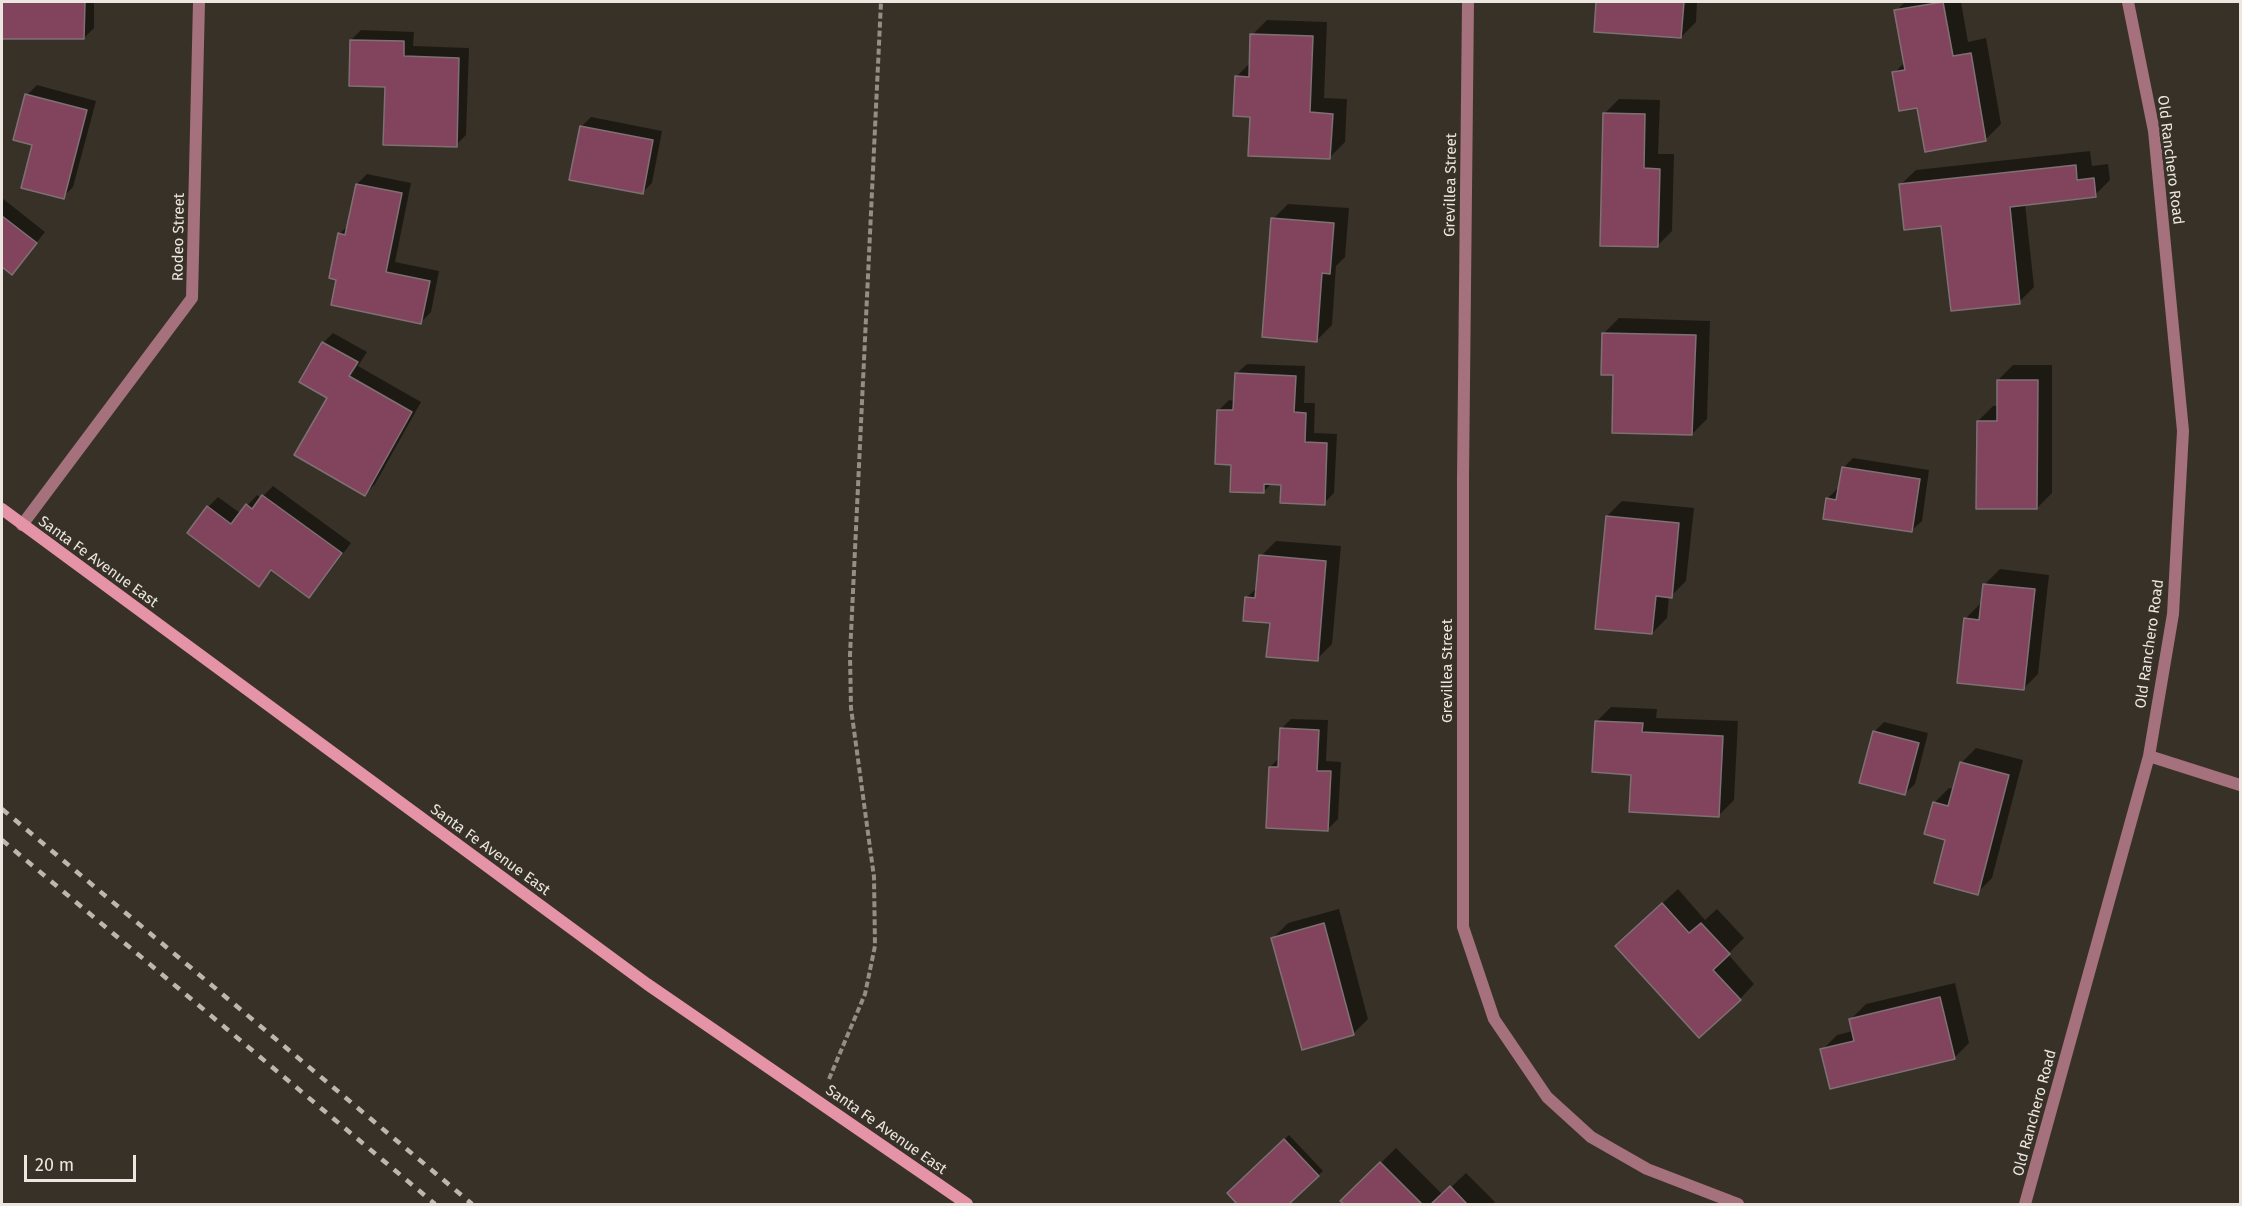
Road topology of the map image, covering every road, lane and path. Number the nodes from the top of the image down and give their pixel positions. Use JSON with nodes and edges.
{"nodes":[{"id":1,"x":199,"y":2,"type":"edge"},
{"id":2,"x":881,"y":2,"type":"edge"},
{"id":3,"x":1468,"y":2,"type":"edge"},
{"id":4,"x":2128,"y":2,"type":"edge"},
{"id":5,"x":2,"y":509,"type":"edge"},
{"id":6,"x":22,"y":525,"type":"junction"},
{"id":7,"x":2149,"y":756,"type":"junction"},
{"id":8,"x":2241,"y":785,"type":"edge"},
{"id":9,"x":819,"y":1102,"type":"junction"},
{"id":10,"x":968,"y":1204,"type":"edge"},
{"id":11,"x":1738,"y":1204,"type":"edge"},
{"id":12,"x":2025,"y":1204,"type":"edge"}],
"edges":[{"from":1,"to":6,"type":"street","name":"Rodeo Street"},
{"from":2,"to":9,"type":"path"},
{"from":3,"to":11,"type":"street","name":"Grevillea Street"},
{"from":4,"to":7,"type":"street","name":"Old Ranchero Road"},
{"from":5,"to":6,"type":"street","name":"Santa Fe Avenue East"},
{"from":6,"to":9,"type":"street","name":"Santa Fe Avenue East"},
{"from":7,"to":8,"type":"street"},
{"from":7,"to":12,"type":"street","name":"Old Ranchero Road"},
{"from":9,"to":10,"type":"street","name":"Santa Fe Avenue East"}]}
